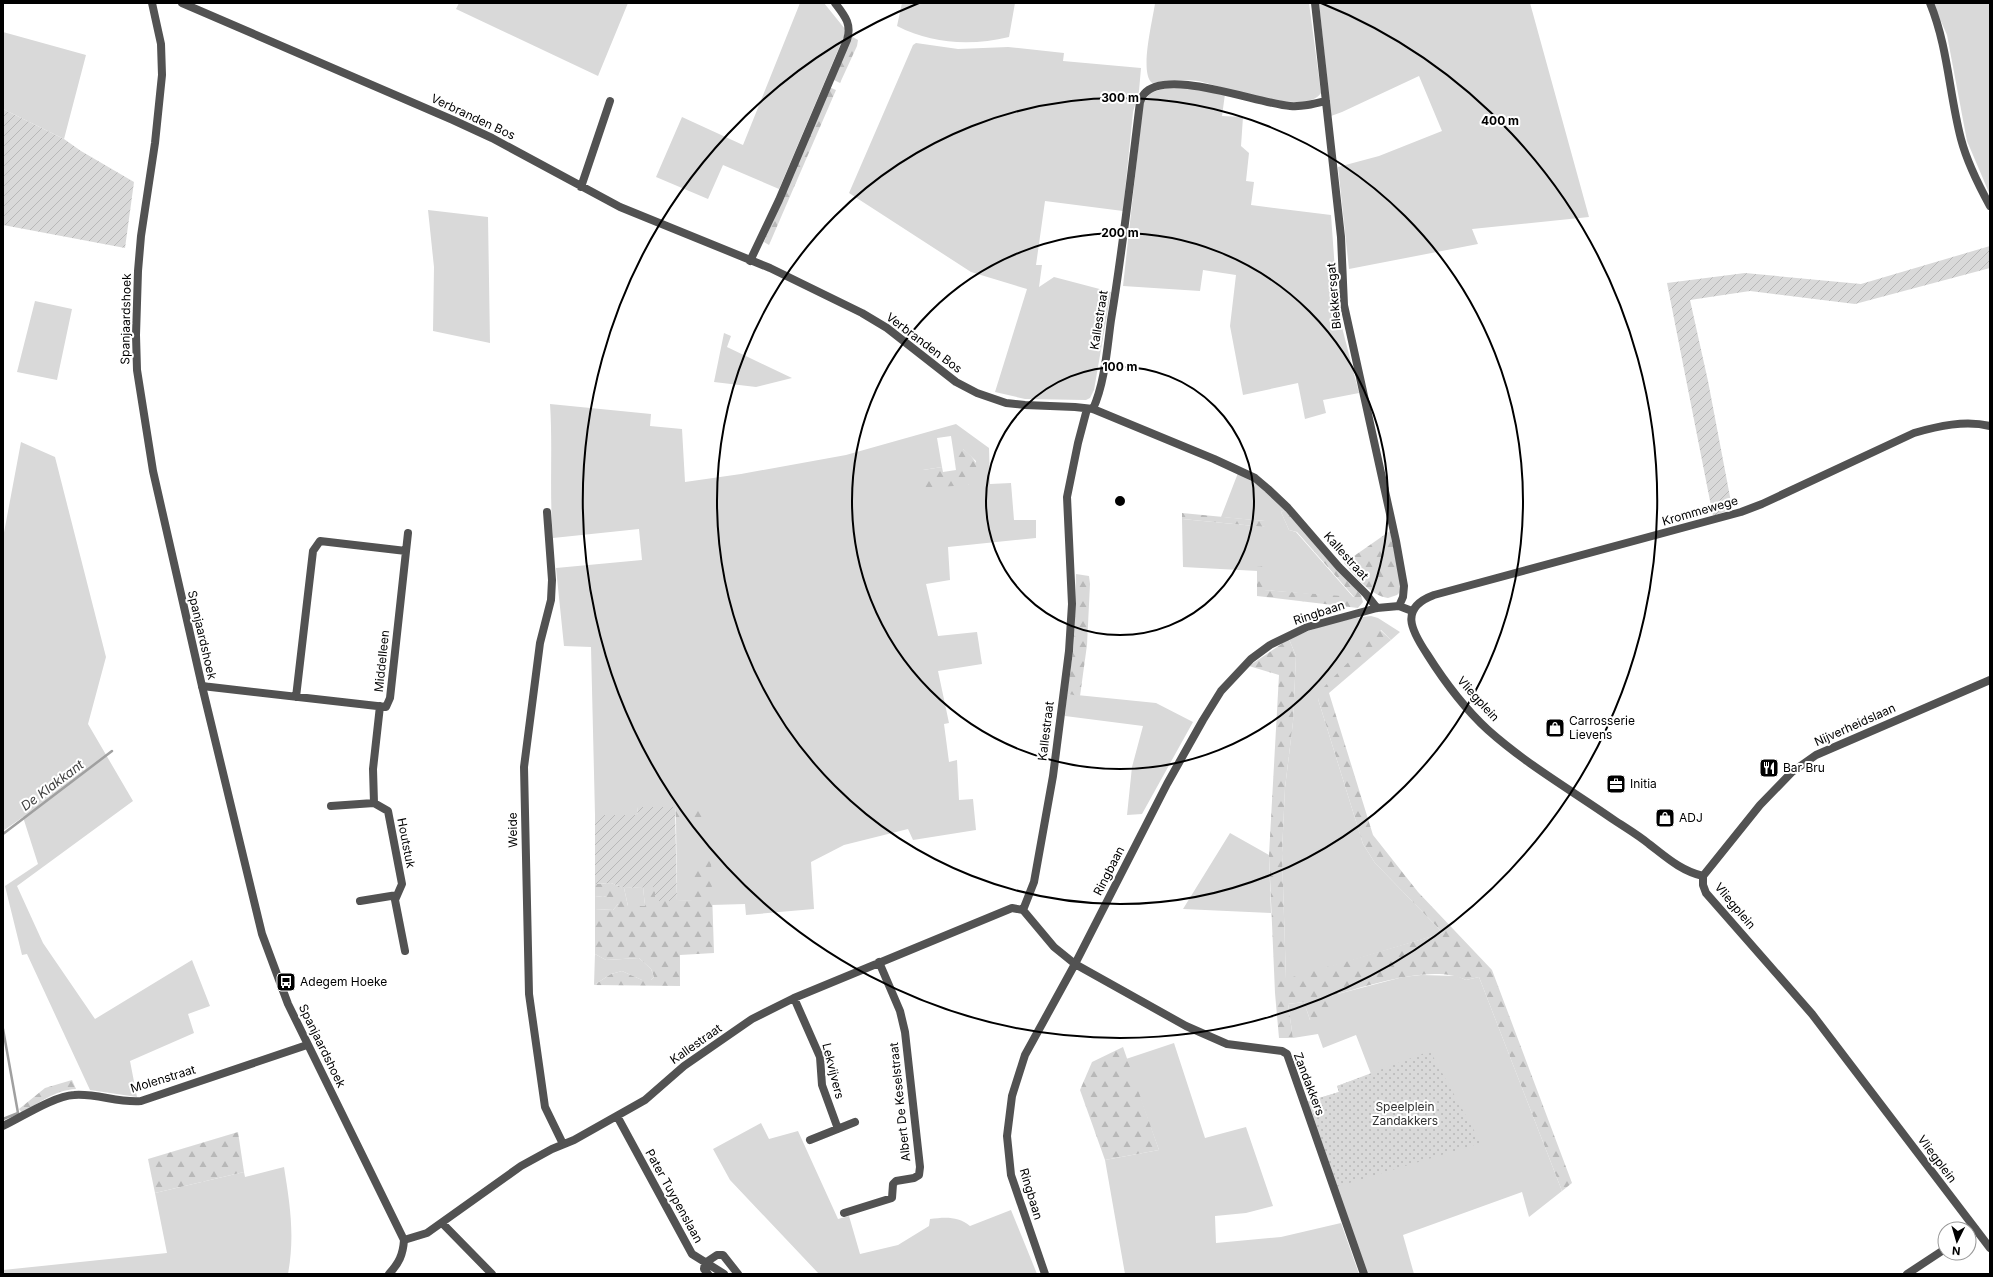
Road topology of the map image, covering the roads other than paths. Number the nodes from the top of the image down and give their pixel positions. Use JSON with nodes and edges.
{"nodes":[{"id":1,"x":152,"y":3,"type":"edge"},
{"id":2,"x":182,"y":3,"type":"edge"},
{"id":3,"x":835,"y":3,"type":"edge"},
{"id":4,"x":1315,"y":3,"type":"edge"},
{"id":5,"x":1930,"y":3,"type":"edge"},
{"id":6,"x":610,"y":101,"type":"dead end"},
{"id":7,"x":1326,"y":101,"type":"junction"},
{"id":8,"x":581,"y":187,"type":"junction"},
{"id":9,"x":1990,"y":206,"type":"edge"},
{"id":10,"x":750,"y":261,"type":"junction"},
{"id":11,"x":1090,"y":409,"type":"junction"},
{"id":12,"x":1990,"y":426,"type":"edge"},
{"id":13,"x":547,"y":512,"type":"dead end"},
{"id":14,"x":408,"y":533,"type":"dead end"},
{"id":15,"x":406,"y":551,"type":"junction"},
{"id":16,"x":1399,"y":606,"type":"junction"},
{"id":17,"x":1377,"y":608,"type":"junction"},
{"id":18,"x":1412,"y":611,"type":"junction"},
{"id":19,"x":1990,"y":680,"type":"edge"},
{"id":20,"x":202,"y":686,"type":"junction"},
{"id":21,"x":296,"y":697,"type":"junction"},
{"id":22,"x":380,"y":706,"type":"junction"},
{"id":23,"x":374,"y":803,"type":"junction"},
{"id":24,"x":330,"y":806,"type":"dead end"},
{"id":25,"x":1703,"y":876,"type":"junction"},
{"id":26,"x":397,"y":895,"type":"junction"},
{"id":27,"x":360,"y":901,"type":"dead end"},
{"id":28,"x":1023,"y":910,"type":"junction"},
{"id":29,"x":405,"y":951,"type":"dead end"},
{"id":30,"x":879,"y":962,"type":"junction"},
{"id":31,"x":1076,"y":964,"type":"junction"},
{"id":32,"x":794,"y":998,"type":"junction"},
{"id":33,"x":307,"y":1045,"type":"junction"},
{"id":34,"x":617,"y":1116,"type":"junction"},
{"id":35,"x":855,"y":1122,"type":"dead end"},
{"id":36,"x":3,"y":1126,"type":"edge"},
{"id":37,"x":838,"y":1129,"type":"junction"},
{"id":38,"x":810,"y":1140,"type":"dead end"},
{"id":39,"x":563,"y":1144,"type":"junction"},
{"id":40,"x":844,"y":1213,"type":"dead end"},
{"id":41,"x":1965,"y":1221,"type":"edge"},
{"id":42,"x":442,"y":1223,"type":"junction"},
{"id":43,"x":1977,"y":1236,"type":"edge"},
{"id":44,"x":404,"y":1240,"type":"junction"},
{"id":45,"x":1990,"y":1248,"type":"edge"},
{"id":46,"x":1937,"y":1254,"type":"edge"},
{"id":47,"x":705,"y":1263,"type":"junction"},
{"id":48,"x":389,"y":1274,"type":"edge"},
{"id":49,"x":492,"y":1274,"type":"edge"},
{"id":50,"x":708,"y":1274,"type":"edge"},
{"id":51,"x":724,"y":1274,"type":"edge"},
{"id":52,"x":738,"y":1274,"type":"edge"},
{"id":53,"x":1045,"y":1274,"type":"edge"},
{"id":54,"x":1364,"y":1274,"type":"edge"},
{"id":55,"x":1907,"y":1274,"type":"edge"}],
"edges":[{"from":1,"to":20,"type":"street","name":"Spanjaardshoek"},
{"from":2,"to":8,"type":"street","name":"Verbranden Bos"},
{"from":3,"to":10,"type":"street"},
{"from":4,"to":7,"type":"street","name":"Blekkersgat"},
{"from":5,"to":9,"type":"street"},
{"from":6,"to":8,"type":"street"},
{"from":7,"to":11,"type":"street","name":"Kallestraat"},
{"from":7,"to":16,"type":"street","name":"Blekkersgat"},
{"from":8,"to":10,"type":"street","name":"Verbranden Bos"},
{"from":10,"to":11,"type":"street","name":"Verbranden Bos"},
{"from":11,"to":17,"type":"street","name":"Kallestraat"},
{"from":11,"to":28,"type":"street","name":"Kallestraat"},
{"from":12,"to":18,"type":"street","name":"Krommewege"},
{"from":13,"to":39,"type":"street","name":"Weide"},
{"from":14,"to":15,"type":"street","name":"Middelleen"},
{"from":15,"to":21,"type":"street"},
{"from":15,"to":22,"type":"street","name":"Middelleen"},
{"from":16,"to":17,"type":"street","name":"Ringbaan"},
{"from":16,"to":18,"type":"street","name":"Ringbaan"},
{"from":17,"to":31,"type":"street","name":"Ringbaan"},
{"from":18,"to":25,"type":"street","name":"Vliegplein"},
{"from":19,"to":25,"type":"street","name":"Nijverheidslaan"},
{"from":20,"to":21,"type":"street","name":"Middelleen"},
{"from":20,"to":33,"type":"street","name":"Spanjaardshoek"},
{"from":21,"to":22,"type":"street","name":"Middelleen"},
{"from":22,"to":23,"type":"street"},
{"from":23,"to":24,"type":"street"},
{"from":23,"to":26,"type":"street","name":"Houtstuk"},
{"from":25,"to":41,"type":"street","name":"Vliegplein"},
{"from":26,"to":27,"type":"street"},
{"from":26,"to":29,"type":"street","name":"Houtstuk"},
{"from":28,"to":30,"type":"street","name":"Kallestraat"},
{"from":28,"to":31,"type":"street"},
{"from":30,"to":32,"type":"street","name":"Kallestraat"},
{"from":30,"to":40,"type":"street","name":"Albert De Keselstraat"},
{"from":31,"to":53,"type":"street","name":"Ringbaan"},
{"from":31,"to":54,"type":"street","name":"Zandakkers"},
{"from":32,"to":34,"type":"street","name":"Kallestraat"},
{"from":32,"to":37,"type":"street","name":"Lekvijvers"},
{"from":33,"to":36,"type":"street","name":"Molenstraat"},
{"from":33,"to":44,"type":"street","name":"Spanjaardshoek"},
{"from":34,"to":39,"type":"street","name":"Kallestraat"},
{"from":34,"to":47,"type":"street","name":"Pater Tuypenslaan"},
{"from":35,"to":37,"type":"street"},
{"from":37,"to":38,"type":"street"},
{"from":39,"to":42,"type":"street","name":"Kallestraat"},
{"from":42,"to":44,"type":"street","name":"Kallestraat"},
{"from":42,"to":49,"type":"street"},
{"from":43,"to":45,"type":"street","name":"Vliegplein"},
{"from":44,"to":48,"type":"street"},
{"from":46,"to":55,"type":"street"},
{"from":47,"to":50,"type":"street"},
{"from":47,"to":51,"type":"street","name":"Pater Tuypenslaan"},
{"from":47,"to":52,"type":"street"}]}
